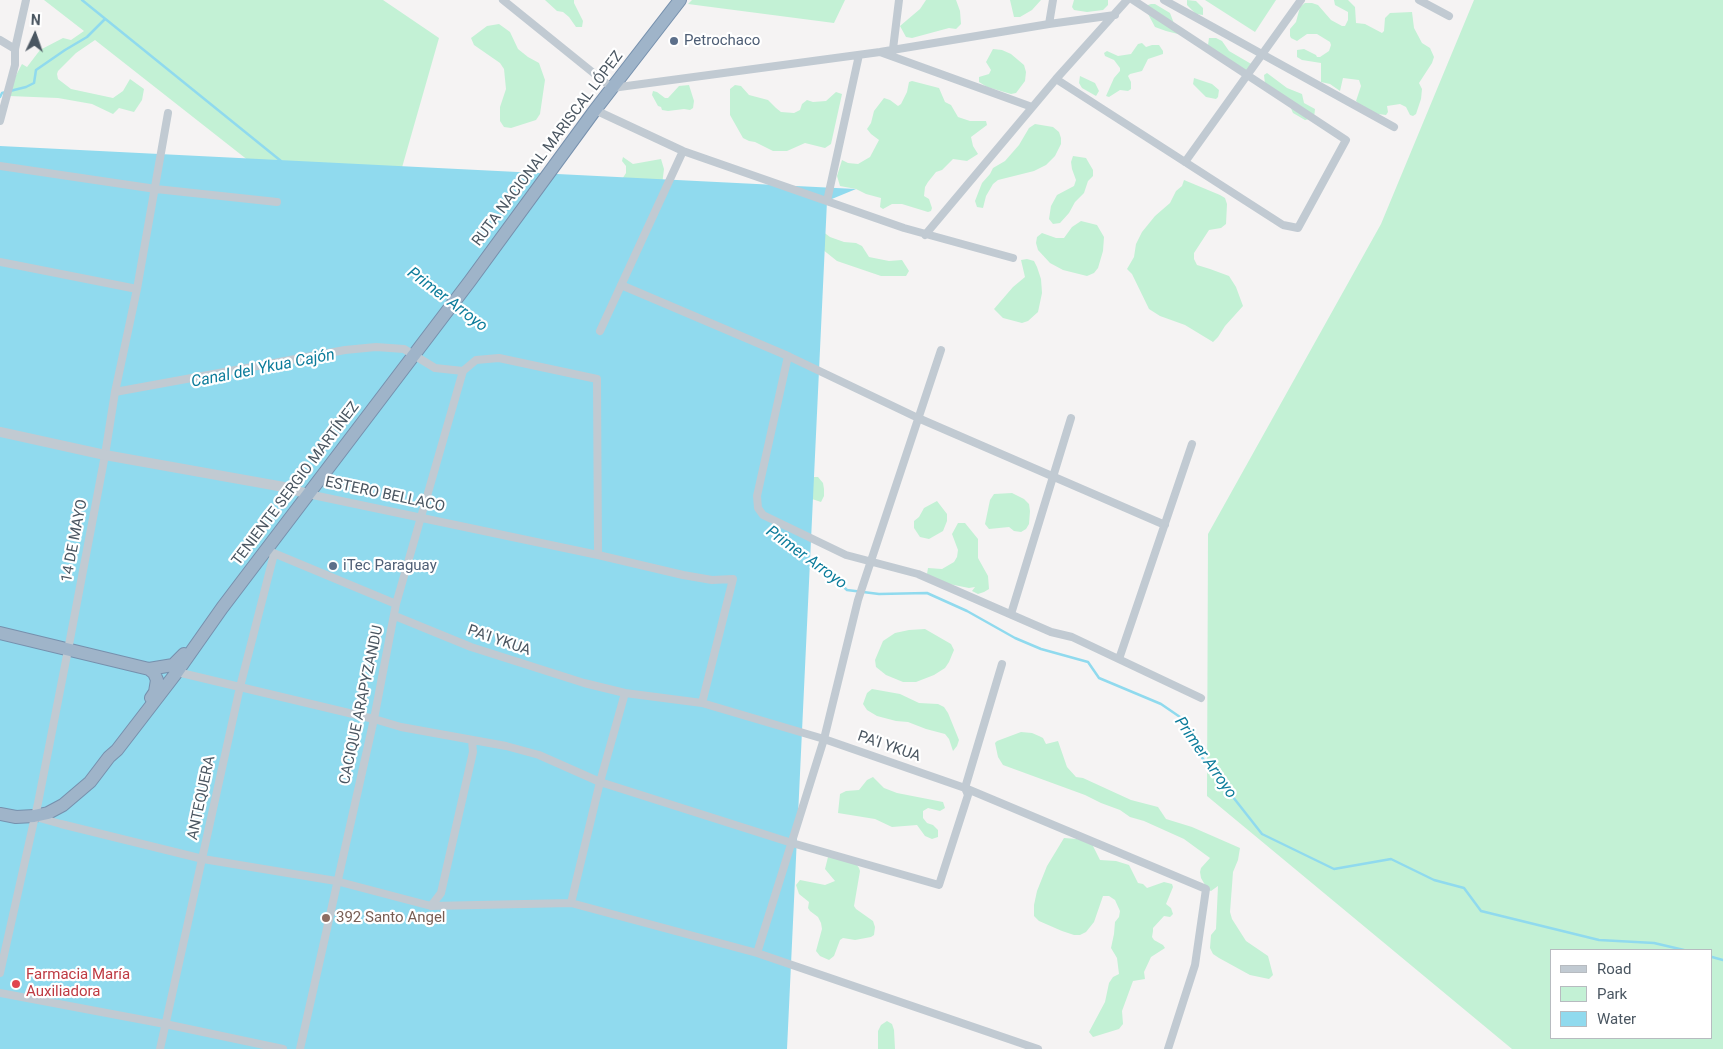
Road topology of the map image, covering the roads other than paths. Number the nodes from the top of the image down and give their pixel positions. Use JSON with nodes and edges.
{"nodes":[{"id":1,"x":26,"y":0,"type":"edge"},
{"id":2,"x":680,"y":0,"type":"edge"},
{"id":3,"x":900,"y":0,"type":"edge"},
{"id":4,"x":1053,"y":0,"type":"edge"},
{"id":5,"x":1127,"y":0,"type":"edge"},
{"id":6,"x":1133,"y":0,"type":"edge"},
{"id":7,"x":1164,"y":0,"type":"edge"},
{"id":8,"x":1301,"y":0,"type":"edge"},
{"id":9,"x":1419,"y":0,"type":"edge"},
{"id":10,"x":506,"y":1,"type":"edge"},
{"id":11,"x":1115,"y":15,"type":"junction"},
{"id":12,"x":1449,"y":16,"type":"dead end"},
{"id":13,"x":1049,"y":24,"type":"junction"},
{"id":14,"x":0,"y":40,"type":"edge"},
{"id":15,"x":15,"y":49,"type":"junction"},
{"id":16,"x":893,"y":49,"type":"junction"},
{"id":17,"x":880,"y":52,"type":"junction"},
{"id":18,"x":858,"y":54,"type":"junction"},
{"id":19,"x":1263,"y":54,"type":"junction"},
{"id":20,"x":1248,"y":76,"type":"junction"},
{"id":21,"x":1056,"y":79,"type":"junction"},
{"id":22,"x":612,"y":88,"type":"junction"},
{"id":23,"x":1032,"y":107,"type":"junction"},
{"id":24,"x":595,"y":110,"type":"junction"},
{"id":25,"x":168,"y":113,"type":"dead end"},
{"id":26,"x":0,"y":121,"type":"edge"},
{"id":27,"x":1394,"y":127,"type":"dead end"},
{"id":28,"x":683,"y":151,"type":"junction"},
{"id":29,"x":1185,"y":162,"type":"junction"},
{"id":30,"x":0,"y":166,"type":"edge"},
{"id":31,"x":156,"y":189,"type":"junction"},
{"id":32,"x":827,"y":201,"type":"junction"},
{"id":33,"x":277,"y":202,"type":"dead end"},
{"id":34,"x":925,"y":235,"type":"junction"},
{"id":35,"x":1013,"y":258,"type":"dead end"},
{"id":36,"x":0,"y":262,"type":"edge"},
{"id":37,"x":621,"y":285,"type":"junction"},
{"id":38,"x":138,"y":288,"type":"junction"},
{"id":39,"x":442,"y":317,"type":"joint"},
{"id":40,"x":600,"y":331,"type":"dead end"},
{"id":41,"x":941,"y":350,"type":"dead end"},
{"id":42,"x":414,"y":356,"type":"junction"},
{"id":43,"x":788,"y":356,"type":"junction"},
{"id":44,"x":462,"y":371,"type":"junction"},
{"id":45,"x":115,"y":392,"type":"junction"},
{"id":46,"x":918,"y":418,"type":"junction"},
{"id":47,"x":1071,"y":418,"type":"dead end"},
{"id":48,"x":0,"y":432,"type":"edge"},
{"id":49,"x":1192,"y":444,"type":"dead end"},
{"id":50,"x":105,"y":455,"type":"junction"},
{"id":51,"x":1053,"y":477,"type":"junction"},
{"id":52,"x":308,"y":494,"type":"junction"},
{"id":53,"x":421,"y":519,"type":"junction"},
{"id":54,"x":1165,"y":525,"type":"junction"},
{"id":55,"x":270,"y":551,"type":"junction"},
{"id":56,"x":598,"y":555,"type":"junction"},
{"id":57,"x":870,"y":561,"type":"junction"},
{"id":58,"x":396,"y":604,"type":"junction"},
{"id":59,"x":222,"y":608,"type":"junction"},
{"id":60,"x":1011,"y":614,"type":"junction"},
{"id":61,"x":395,"y":616,"type":"junction"},
{"id":62,"x":0,"y":634,"type":"edge"},
{"id":63,"x":68,"y":650,"type":"junction"},
{"id":64,"x":1119,"y":659,"type":"junction"},
{"id":65,"x":1002,"y":664,"type":"dead end"},
{"id":66,"x":149,"y":668,"type":"junction"},
{"id":67,"x":177,"y":672,"type":"junction"},
{"id":68,"x":240,"y":687,"type":"junction"},
{"id":69,"x":625,"y":694,"type":"junction"},
{"id":70,"x":1201,"y":698,"type":"dead end"},
{"id":71,"x":702,"y":703,"type":"junction"},
{"id":72,"x":374,"y":719,"type":"junction"},
{"id":73,"x":824,"y":739,"type":"junction"},
{"id":74,"x":472,"y":741,"type":"junction"},
{"id":75,"x":109,"y":756,"type":"junction"},
{"id":76,"x":600,"y":782,"type":"junction"},
{"id":77,"x":965,"y":788,"type":"junction"},
{"id":78,"x":0,"y":814,"type":"edge"},
{"id":79,"x":34,"y":816,"type":"junction"},
{"id":80,"x":792,"y":843,"type":"junction"},
{"id":81,"x":203,"y":859,"type":"junction"},
{"id":82,"x":336,"y":881,"type":"junction"},
{"id":83,"x":571,"y":903,"type":"junction"},
{"id":84,"x":431,"y":906,"type":"junction"},
{"id":85,"x":758,"y":952,"type":"junction"},
{"id":86,"x":0,"y":973,"type":"edge"},
{"id":87,"x":0,"y":993,"type":"edge"},
{"id":88,"x":166,"y":1024,"type":"junction"},
{"id":89,"x":160,"y":1049,"type":"edge"},
{"id":90,"x":283,"y":1049,"type":"edge"},
{"id":91,"x":300,"y":1049,"type":"edge"},
{"id":92,"x":1038,"y":1049,"type":"edge"},
{"id":93,"x":1168,"y":1049,"type":"edge"}],
"edges":[{"from":1,"to":15,"type":"street"},
{"from":2,"to":22,"type":"highway","name":"RUTA NACIONAL MARISCAL LÓPEZ"},
{"from":3,"to":16,"type":"street"},
{"from":4,"to":13,"type":"street"},
{"from":5,"to":11,"type":"street"},
{"from":6,"to":20,"type":"street"},
{"from":7,"to":19,"type":"street"},
{"from":8,"to":19,"type":"street"},
{"from":9,"to":12,"type":"street"},
{"from":10,"to":22,"type":"street"},
{"from":11,"to":13,"type":"street"},
{"from":11,"to":21,"type":"street"},
{"from":13,"to":16,"type":"street"},
{"from":14,"to":15,"type":"street"},
{"from":15,"to":26,"type":"street"},
{"from":16,"to":17,"type":"street"},
{"from":17,"to":18,"type":"street"},
{"from":17,"to":23,"type":"street"},
{"from":18,"to":22,"type":"street"},
{"from":18,"to":32,"type":"street"},
{"from":19,"to":20,"type":"street"},
{"from":19,"to":27,"type":"street"},
{"from":20,"to":29,"type":"street"},
{"from":20,"to":29,"type":"street"},
{"from":21,"to":23,"type":"street"},
{"from":21,"to":29,"type":"street"},
{"from":22,"to":24,"type":"highway","name":"RUTA NACIONAL MARISCAL LÓPEZ"},
{"from":23,"to":34,"type":"street"},
{"from":24,"to":28,"type":"street"},
{"from":24,"to":39,"type":"highway","name":"RUTA NACIONAL MARISCAL LÓPEZ"},
{"from":25,"to":31,"type":"street","name":"14 DE MAYO"},
{"from":28,"to":32,"type":"street"},
{"from":28,"to":37,"type":"street"},
{"from":30,"to":31,"type":"street"},
{"from":31,"to":33,"type":"street"},
{"from":31,"to":38,"type":"street","name":"14 DE MAYO"},
{"from":32,"to":34,"type":"street"},
{"from":34,"to":35,"type":"street"},
{"from":36,"to":38,"type":"street"},
{"from":37,"to":40,"type":"street"},
{"from":37,"to":43,"type":"street"},
{"from":38,"to":45,"type":"street","name":"14 DE MAYO"},
{"from":39,"to":42,"type":"highway","name":"TENIENTE SERGIO MARTÍNEZ"},
{"from":41,"to":46,"type":"street"},
{"from":42,"to":44,"type":"street"},
{"from":42,"to":45,"type":"street"},
{"from":42,"to":52,"type":"highway","name":"TENIENTE SERGIO MARTÍNEZ"},
{"from":43,"to":46,"type":"street"},
{"from":43,"to":57,"type":"street"},
{"from":44,"to":53,"type":"street","name":"CACIQUE ARAPYZANDU"},
{"from":44,"to":56,"type":"street"},
{"from":45,"to":50,"type":"street","name":"14 DE MAYO"},
{"from":46,"to":51,"type":"street"},
{"from":46,"to":57,"type":"street"},
{"from":47,"to":51,"type":"street"},
{"from":48,"to":50,"type":"street","name":"ESTERO BELLACO"},
{"from":49,"to":54,"type":"street"},
{"from":50,"to":52,"type":"street","name":"ESTERO BELLACO"},
{"from":50,"to":63,"type":"street","name":"14 DE MAYO"},
{"from":51,"to":54,"type":"street"},
{"from":51,"to":60,"type":"street"},
{"from":52,"to":53,"type":"street","name":"ESTERO BELLACO"},
{"from":52,"to":55,"type":"highway","name":"TENIENTE SERGIO MARTÍNEZ"},
{"from":53,"to":56,"type":"street","name":"ESTERO BELLACO"},
{"from":53,"to":58,"type":"street","name":"CACIQUE ARAPYZANDU"},
{"from":54,"to":64,"type":"street"},
{"from":55,"to":58,"type":"street"},
{"from":55,"to":59,"type":"highway","name":"TENIENTE SERGIO MARTÍNEZ"},
{"from":55,"to":68,"type":"street","name":"ANTEQUERA"},
{"from":56,"to":71,"type":"street","name":"ESTERO BELLACO"},
{"from":57,"to":60,"type":"street"},
{"from":57,"to":73,"type":"street"},
{"from":58,"to":61,"type":"street","name":"CACIQUE ARAPYZANDU"},
{"from":59,"to":66,"type":"highway"},
{"from":59,"to":67,"type":"highway","name":"TENIENTE SERGIO MARTÍNEZ"},
{"from":60,"to":64,"type":"street"},
{"from":61,"to":69,"type":"street","name":"PA'I YKUA"},
{"from":61,"to":72,"type":"street","name":"CACIQUE ARAPYZANDU"},
{"from":62,"to":63,"type":"highway"},
{"from":63,"to":66,"type":"highway"},
{"from":63,"to":79,"type":"street","name":"14 DE MAYO"},
{"from":64,"to":70,"type":"street"},
{"from":65,"to":77,"type":"street"},
{"from":66,"to":75,"type":"highway"},
{"from":67,"to":68,"type":"street"},
{"from":67,"to":75,"type":"highway","name":"TENIENTE SERGIO MARTÍNEZ"},
{"from":68,"to":72,"type":"street"},
{"from":68,"to":81,"type":"street","name":"ANTEQUERA"},
{"from":69,"to":71,"type":"street","name":"PA'I YKUA"},
{"from":69,"to":76,"type":"street"},
{"from":71,"to":73,"type":"street","name":"PA'I YKUA"},
{"from":72,"to":74,"type":"street"},
{"from":72,"to":82,"type":"street","name":"CACIQUE ARAPYZANDU"},
{"from":73,"to":77,"type":"street","name":"PA'I YKUA"},
{"from":73,"to":80,"type":"street"},
{"from":74,"to":76,"type":"street"},
{"from":74,"to":84,"type":"street"},
{"from":75,"to":79,"type":"highway"},
{"from":76,"to":80,"type":"street"},
{"from":76,"to":83,"type":"street"},
{"from":77,"to":80,"type":"street"},
{"from":77,"to":93,"type":"street","name":"PA'I YKUA"},
{"from":78,"to":79,"type":"highway"},
{"from":79,"to":81,"type":"street"},
{"from":79,"to":86,"type":"street","name":"14 DE MAYO"},
{"from":80,"to":85,"type":"street"},
{"from":81,"to":82,"type":"street"},
{"from":81,"to":88,"type":"street","name":"ANTEQUERA"},
{"from":82,"to":84,"type":"street"},
{"from":82,"to":91,"type":"street","name":"CACIQUE ARAPYZANDU"},
{"from":83,"to":84,"type":"street"},
{"from":83,"to":85,"type":"street"},
{"from":85,"to":92,"type":"street"},
{"from":87,"to":88,"type":"street"},
{"from":88,"to":89,"type":"street","name":"ANTEQUERA"},
{"from":88,"to":90,"type":"street"}]}
